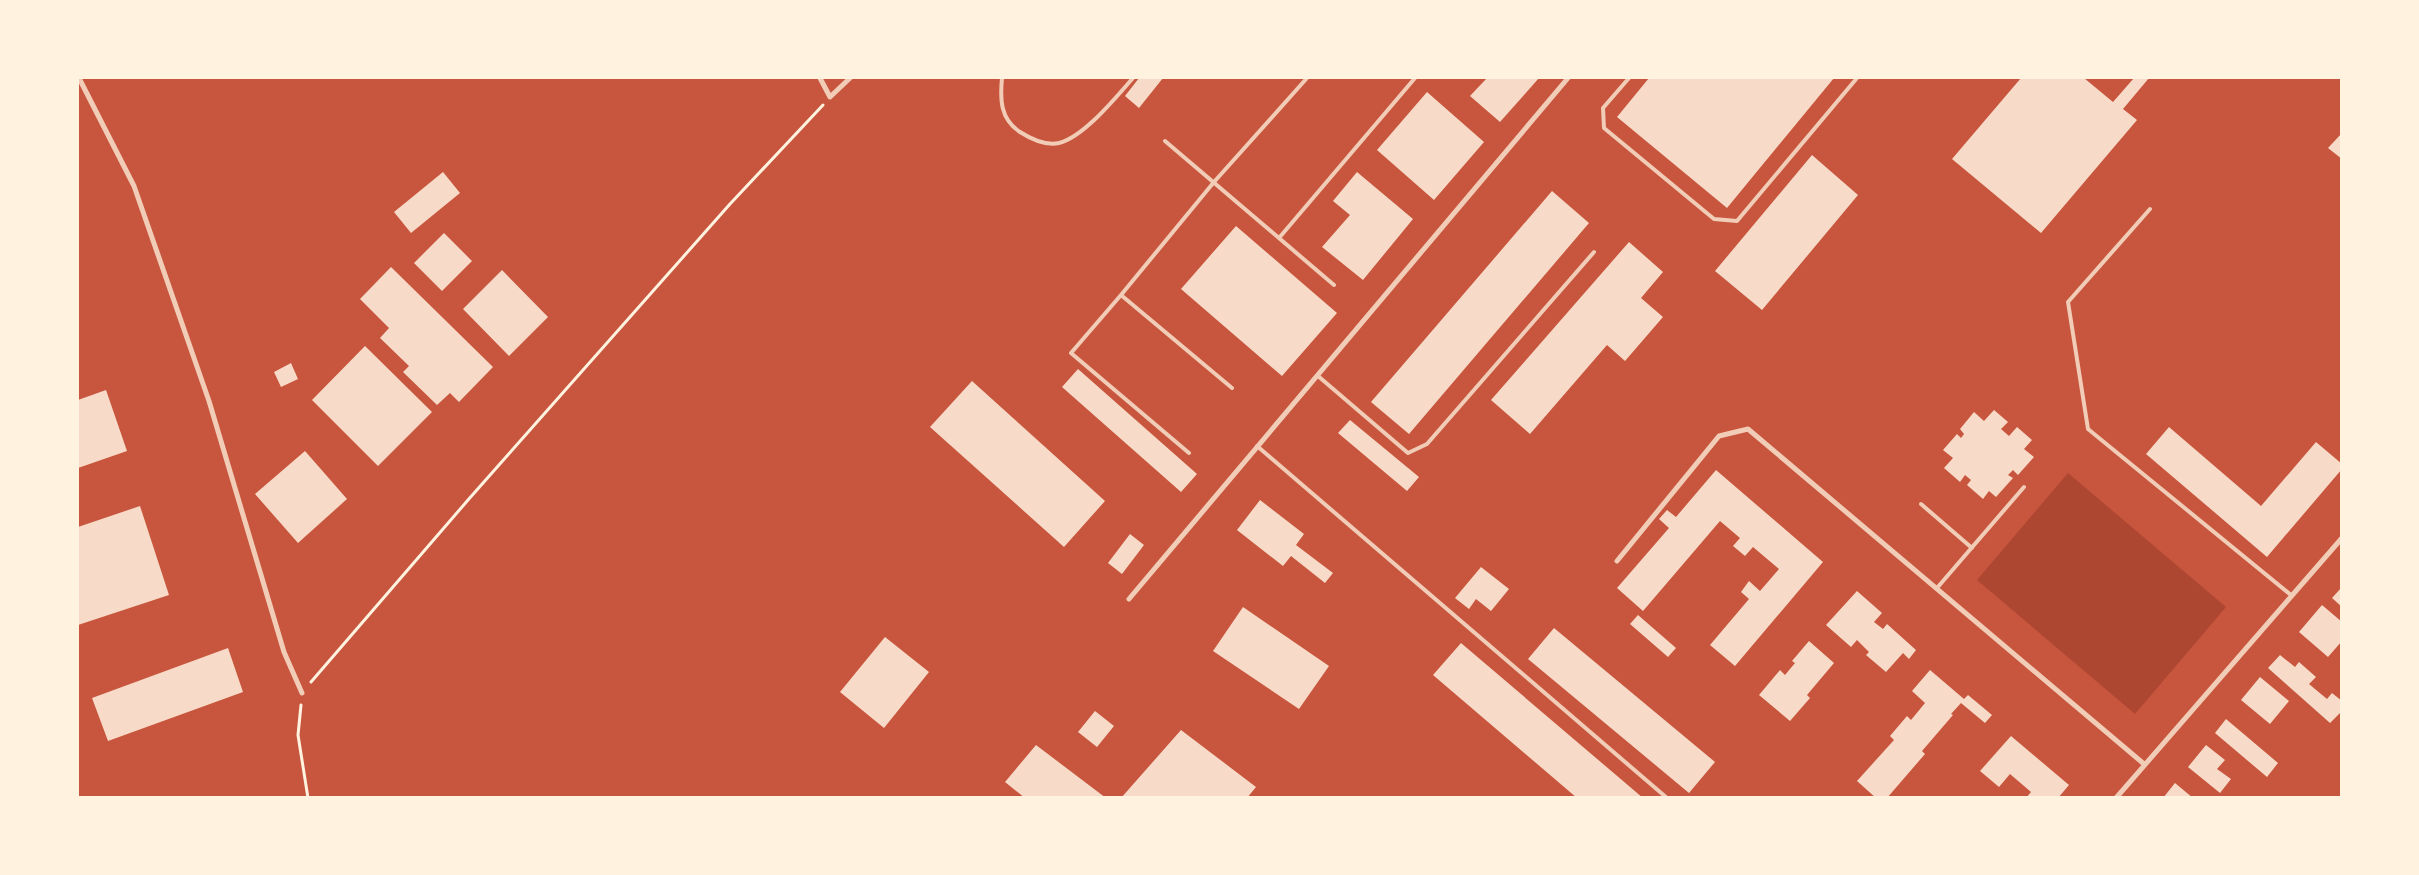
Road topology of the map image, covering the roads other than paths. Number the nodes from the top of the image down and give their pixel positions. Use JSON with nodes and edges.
{"nodes":[{"id":1,"x":79,"y":78,"type":"edge"},
{"id":2,"x":820,"y":78,"type":"edge"},
{"id":3,"x":850,"y":78,"type":"edge"},
{"id":4,"x":1002,"y":78,"type":"edge"},
{"id":5,"x":1132,"y":78,"type":"edge"},
{"id":6,"x":1307,"y":78,"type":"edge"},
{"id":7,"x":1415,"y":78,"type":"edge"},
{"id":8,"x":1568,"y":78,"type":"edge"},
{"id":9,"x":1629,"y":78,"type":"edge"},
{"id":10,"x":1857,"y":78,"type":"edge"},
{"id":11,"x":1165,"y":141,"type":"dead end"},
{"id":12,"x":1214,"y":182,"type":"junction"},
{"id":13,"x":2150,"y":209,"type":"dead end"},
{"id":14,"x":1279,"y":238,"type":"junction"},
{"id":15,"x":1594,"y":252,"type":"dead end"},
{"id":16,"x":1334,"y":285,"type":"dead end"},
{"id":17,"x":1121,"y":295,"type":"junction"},
{"id":18,"x":1318,"y":376,"type":"junction"},
{"id":19,"x":1232,"y":388,"type":"dead end"},
{"id":20,"x":1257,"y":446,"type":"junction"},
{"id":21,"x":1189,"y":452,"type":"dead end"},
{"id":22,"x":2024,"y":487,"type":"dead end"},
{"id":23,"x":1920,"y":504,"type":"dead end"},
{"id":24,"x":2342,"y":538,"type":"edge"},
{"id":25,"x":1972,"y":548,"type":"junction"},
{"id":26,"x":1617,"y":561,"type":"dead end"},
{"id":27,"x":1937,"y":588,"type":"junction"},
{"id":28,"x":2291,"y":596,"type":"junction"},
{"id":29,"x":1129,"y":599,"type":"dead end"},
{"id":30,"x":302,"y":693,"type":"road end"},
{"id":31,"x":2144,"y":764,"type":"junction"},
{"id":32,"x":1667,"y":798,"type":"edge"},
{"id":33,"x":2116,"y":798,"type":"edge"}],
"edges":[{"from":1,"to":30,"type":"street"},
{"from":2,"to":3,"type":"street"},
{"from":4,"to":5,"type":"lane"},
{"from":6,"to":12,"type":"lane"},
{"from":7,"to":14,"type":"lane"},
{"from":8,"to":18,"type":"street"},
{"from":9,"to":10,"type":"lane"},
{"from":11,"to":12,"type":"lane"},
{"from":12,"to":14,"type":"lane"},
{"from":12,"to":17,"type":"lane"},
{"from":13,"to":28,"type":"lane"},
{"from":14,"to":16,"type":"lane"},
{"from":15,"to":18,"type":"lane"},
{"from":17,"to":19,"type":"lane"},
{"from":17,"to":21,"type":"lane"},
{"from":18,"to":20,"type":"street"},
{"from":20,"to":29,"type":"street"},
{"from":20,"to":32,"type":"lane"},
{"from":22,"to":25,"type":"lane"},
{"from":23,"to":25,"type":"lane"},
{"from":24,"to":28,"type":"street"},
{"from":25,"to":27,"type":"lane"},
{"from":26,"to":27,"type":"street"},
{"from":27,"to":31,"type":"street"},
{"from":28,"to":31,"type":"street"},
{"from":31,"to":33,"type":"street"}]}
